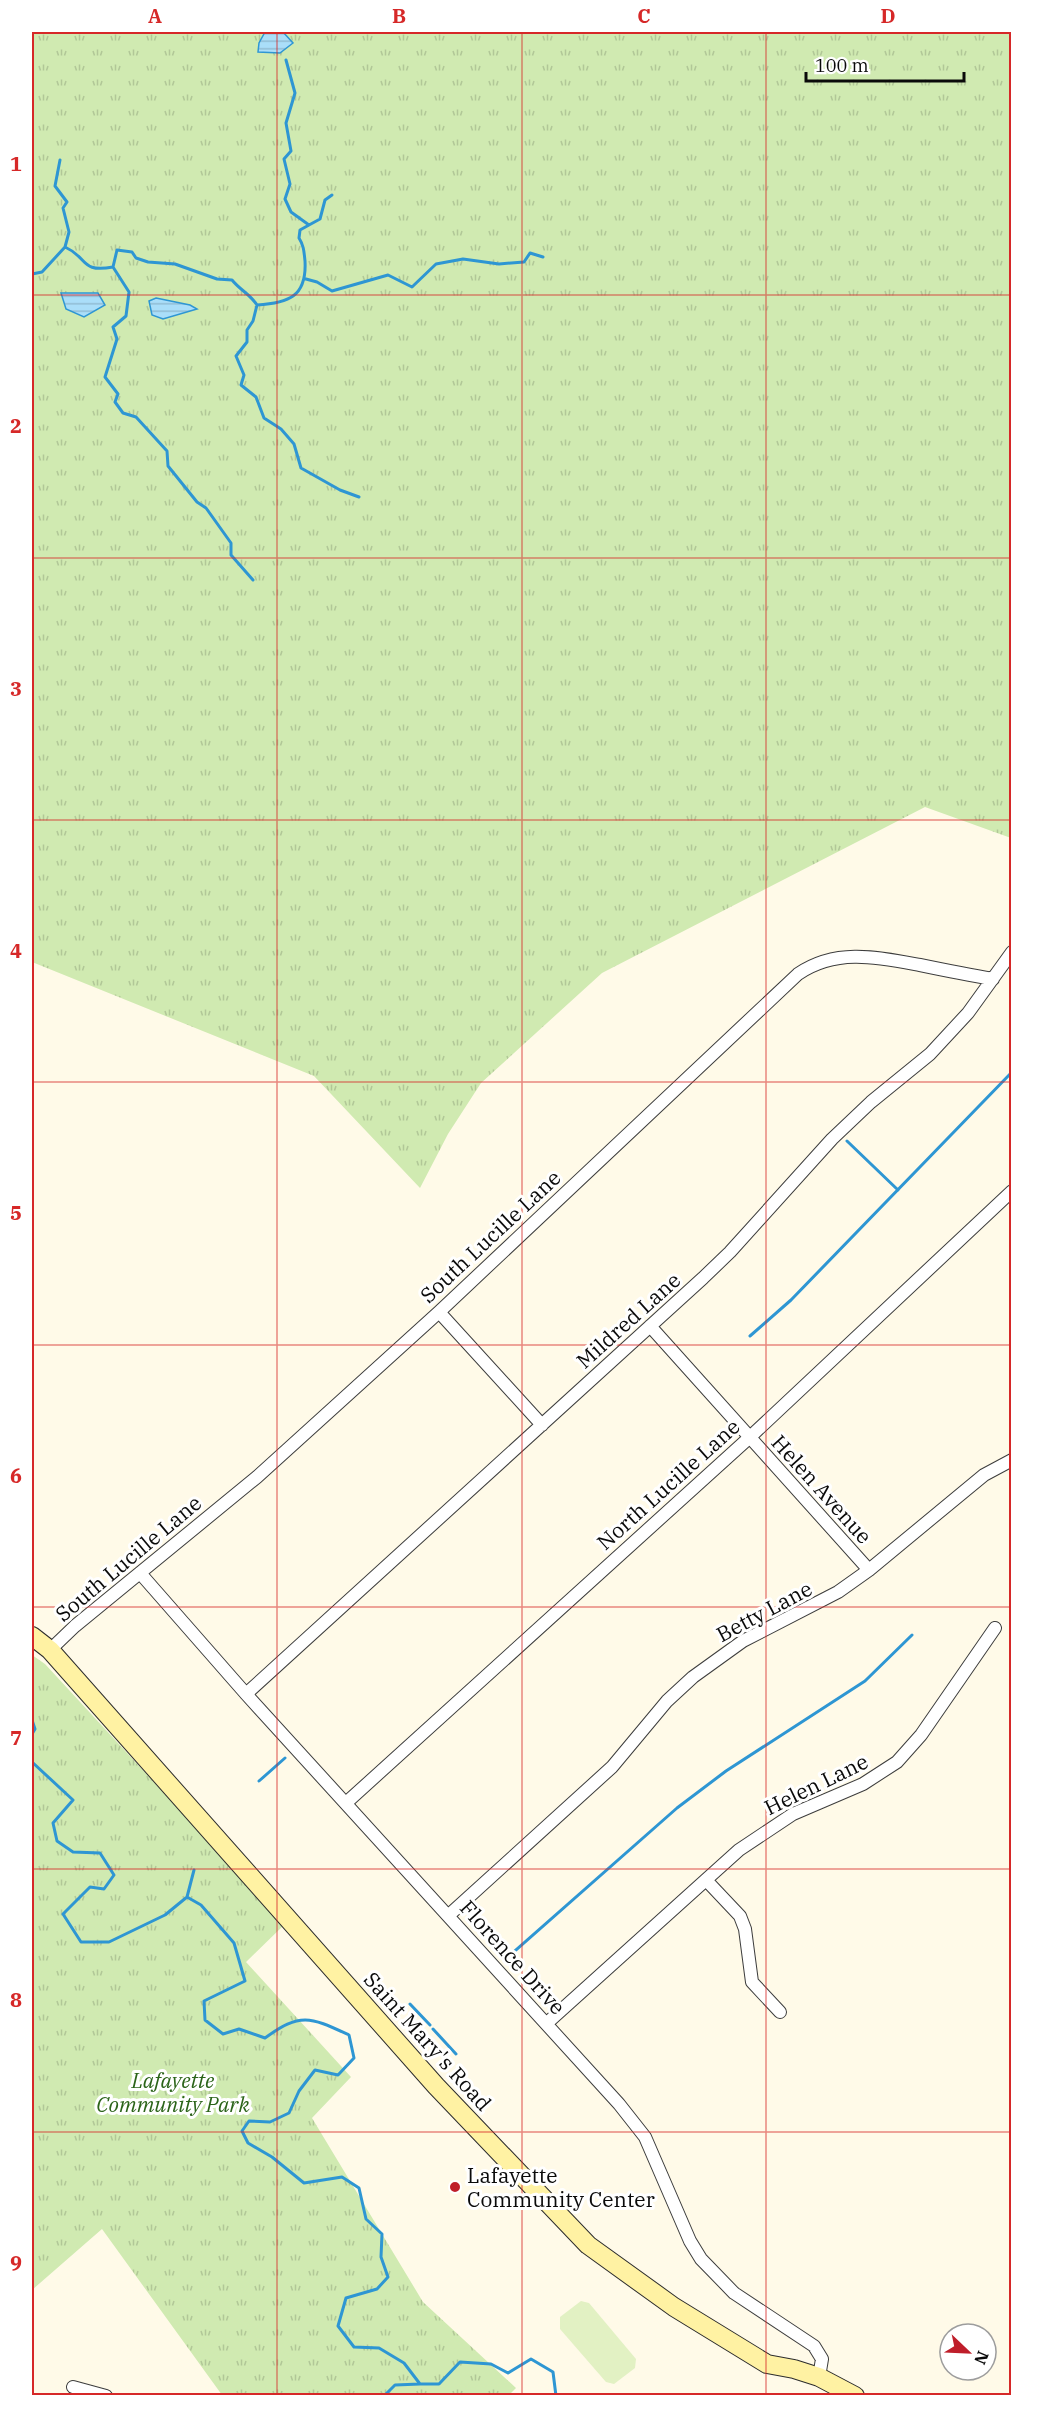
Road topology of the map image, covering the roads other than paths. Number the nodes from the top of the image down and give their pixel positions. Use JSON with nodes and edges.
{"nodes":[{"id":1,"x":1011,"y":952,"type":"edge"},
{"id":2,"x":1008,"y":965,"type":"edge"},
{"id":3,"x":993,"y":980,"type":"junction"},
{"id":4,"x":1011,"y":1191,"type":"edge"},
{"id":5,"x":439,"y":1312,"type":"junction"},
{"id":6,"x":650,"y":1326,"type":"junction"},
{"id":7,"x":542,"y":1425,"type":"junction"},
{"id":8,"x":750,"y":1437,"type":"junction"},
{"id":9,"x":1011,"y":1460,"type":"edge"},
{"id":10,"x":869,"y":1570,"type":"junction"},
{"id":11,"x":140,"y":1573,"type":"junction"},
{"id":12,"x":995,"y":1628,"type":"dead end"},
{"id":13,"x":32,"y":1636,"type":"edge"},
{"id":14,"x":50,"y":1650,"type":"junction"},
{"id":15,"x":246,"y":1694,"type":"junction"},
{"id":16,"x":347,"y":1803,"type":"junction"},
{"id":17,"x":706,"y":1880,"type":"junction"},
{"id":18,"x":449,"y":1915,"type":"junction"},
{"id":19,"x":780,"y":2012,"type":"dead end"},
{"id":20,"x":547,"y":2023,"type":"junction"},
{"id":21,"x":819,"y":2378,"type":"junction"},
{"id":22,"x":73,"y":2387,"type":"dead end"},
{"id":23,"x":106,"y":2396,"type":"edge"},
{"id":24,"x":855,"y":2396,"type":"edge"}],
"edges":[{"from":1,"to":2,"type":"street","name":"Mildred Lane"},
{"from":2,"to":3,"type":"street","name":"Mildred Lane"},
{"from":3,"to":5,"type":"street","name":"South Lucille Lane"},
{"from":3,"to":6,"type":"street","name":"Mildred Lane"},
{"from":4,"to":8,"type":"street","name":"North Lucille Lane"},
{"from":5,"to":7,"type":"street"},
{"from":5,"to":11,"type":"street","name":"South Lucille Lane"},
{"from":6,"to":7,"type":"street","name":"Mildred Lane"},
{"from":6,"to":8,"type":"street","name":"Helen Avenue"},
{"from":7,"to":15,"type":"street","name":"Mildred Lane"},
{"from":8,"to":10,"type":"street","name":"Helen Avenue"},
{"from":8,"to":16,"type":"street","name":"North Lucille Lane"},
{"from":9,"to":10,"type":"street","name":"Betty Lane"},
{"from":10,"to":18,"type":"street","name":"Betty Lane"},
{"from":11,"to":14,"type":"street","name":"South Lucille Lane"},
{"from":11,"to":15,"type":"street","name":"Florence Drive"},
{"from":12,"to":17,"type":"street","name":"Helen Lane"},
{"from":13,"to":14,"type":"street","name":"Saint Mary's Road"},
{"from":14,"to":21,"type":"street","name":"Saint Mary's Road"},
{"from":15,"to":16,"type":"street","name":"Florence Drive"},
{"from":16,"to":18,"type":"street","name":"Florence Drive"},
{"from":17,"to":19,"type":"street"},
{"from":17,"to":20,"type":"street","name":"Helen Lane"},
{"from":18,"to":20,"type":"street","name":"Florence Drive"},
{"from":20,"to":21,"type":"street","name":"Florence Drive"},
{"from":21,"to":24,"type":"street","name":"Saint Mary's Road"},
{"from":22,"to":23,"type":"street"}]}
